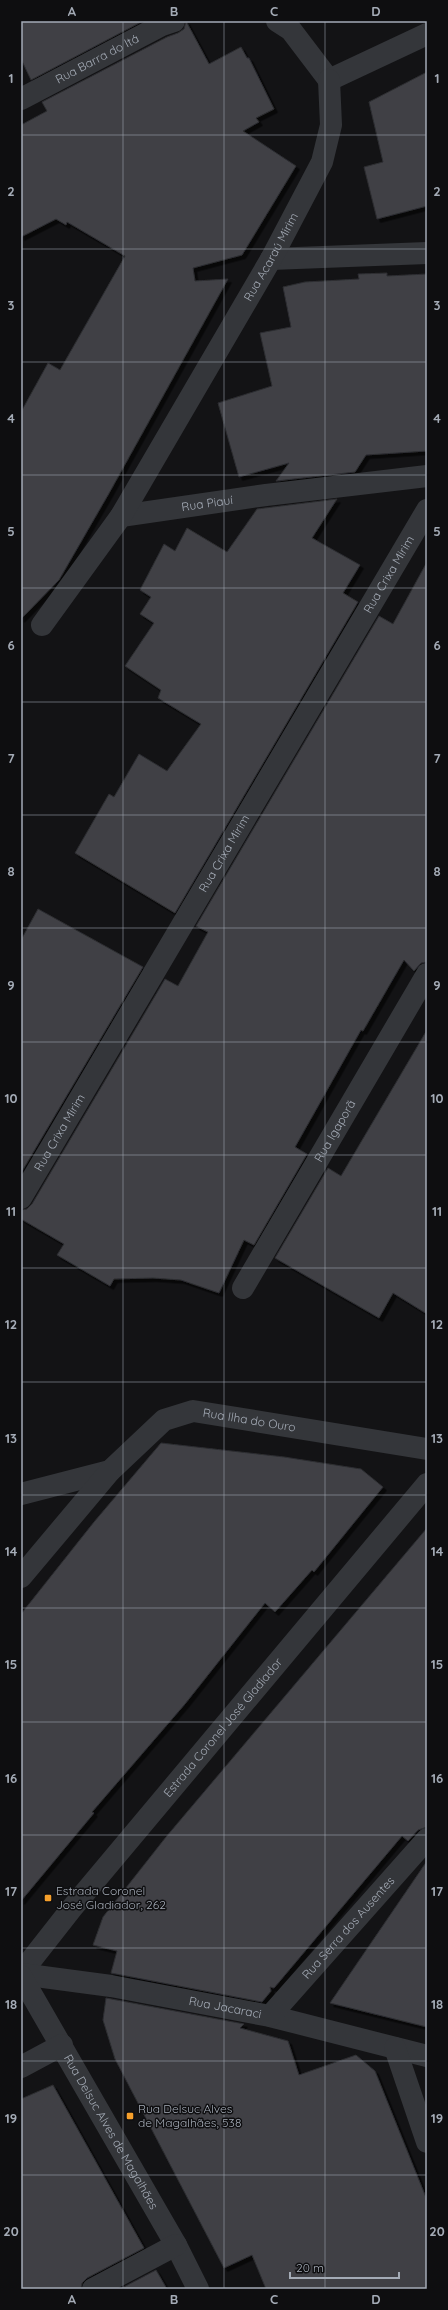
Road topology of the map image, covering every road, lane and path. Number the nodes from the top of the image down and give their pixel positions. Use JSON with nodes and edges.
{"nodes":[{"id":1,"x":174,"y":21,"type":"edge"},
{"id":2,"x":277,"y":21,"type":"edge"},
{"id":3,"x":427,"y":34,"type":"edge"},
{"id":4,"x":329,"y":80,"type":"junction"},
{"id":5,"x":21,"y":99,"type":"edge"},
{"id":6,"x":427,"y":253,"type":"edge"},
{"id":7,"x":271,"y":259,"type":"junction"},
{"id":8,"x":427,"y":476,"type":"edge"},
{"id":9,"x":427,"y":510,"type":"edge"},
{"id":10,"x":121,"y":516,"type":"junction"},
{"id":11,"x":42,"y":625,"type":"dead end"},
{"id":12,"x":427,"y":974,"type":"edge"},
{"id":13,"x":21,"y":1198,"type":"edge"},
{"id":14,"x":243,"y":1288,"type":"dead end"},
{"id":15,"x":427,"y":1449,"type":"edge"},
{"id":16,"x":110,"y":1471,"type":"junction"},
{"id":17,"x":427,"y":1484,"type":"edge"},
{"id":18,"x":21,"y":1494,"type":"edge"},
{"id":19,"x":21,"y":1577,"type":"edge"},
{"id":20,"x":427,"y":1840,"type":"edge"},
{"id":21,"x":21,"y":1974,"type":"edge"},
{"id":22,"x":270,"y":2016,"type":"junction"},
{"id":23,"x":62,"y":2045,"type":"junction"},
{"id":24,"x":395,"y":2048,"type":"junction"},
{"id":25,"x":427,"y":2056,"type":"edge"},
{"id":26,"x":21,"y":2067,"type":"edge"},
{"id":27,"x":427,"y":2142,"type":"edge"},
{"id":28,"x":176,"y":2245,"type":"junction"},
{"id":29,"x":93,"y":2289,"type":"edge"},
{"id":30,"x":198,"y":2289,"type":"edge"}],
"edges":[{"from":1,"to":5,"type":"street","name":"Rua Barra do Itá"},
{"from":2,"to":4,"type":"street"},
{"from":3,"to":4,"type":"street"},
{"from":4,"to":7,"type":"street","name":"Rua Acaraú Mirim"},
{"from":6,"to":7,"type":"street"},
{"from":7,"to":10,"type":"street","name":"Rua Acaraú Mirim"},
{"from":8,"to":10,"type":"street","name":"Rua Piauí"},
{"from":9,"to":13,"type":"street","name":"Rua Crixa Mirim"},
{"from":10,"to":11,"type":"street"},
{"from":12,"to":14,"type":"street","name":"Rua Igaporã"},
{"from":15,"to":16,"type":"street","name":"Rua Ilha do Ouro"},
{"from":16,"to":18,"type":"street"},
{"from":16,"to":19,"type":"street","name":"Rua Ilha do Ouro"},
{"from":17,"to":21,"type":"street","name":"Estrada Coronel José Gladiador"},
{"from":20,"to":22,"type":"street","name":"Rua Serra dos Ausentes"},
{"from":21,"to":22,"type":"street","name":"Rua Jacaraci"},
{"from":21,"to":23,"type":"street","name":"Rua Delsuc Alves de Magalhães"},
{"from":22,"to":24,"type":"street","name":"Rua Jacaraci"},
{"from":23,"to":26,"type":"street"},
{"from":23,"to":28,"type":"street","name":"Rua Delsuc Alves de Magalhães"},
{"from":24,"to":25,"type":"street","name":"Rua Jacaraci"},
{"from":24,"to":27,"type":"street"},
{"from":28,"to":29,"type":"street"},
{"from":28,"to":30,"type":"street","name":"Rua Delsuc Alves de Magalhães"}]}
